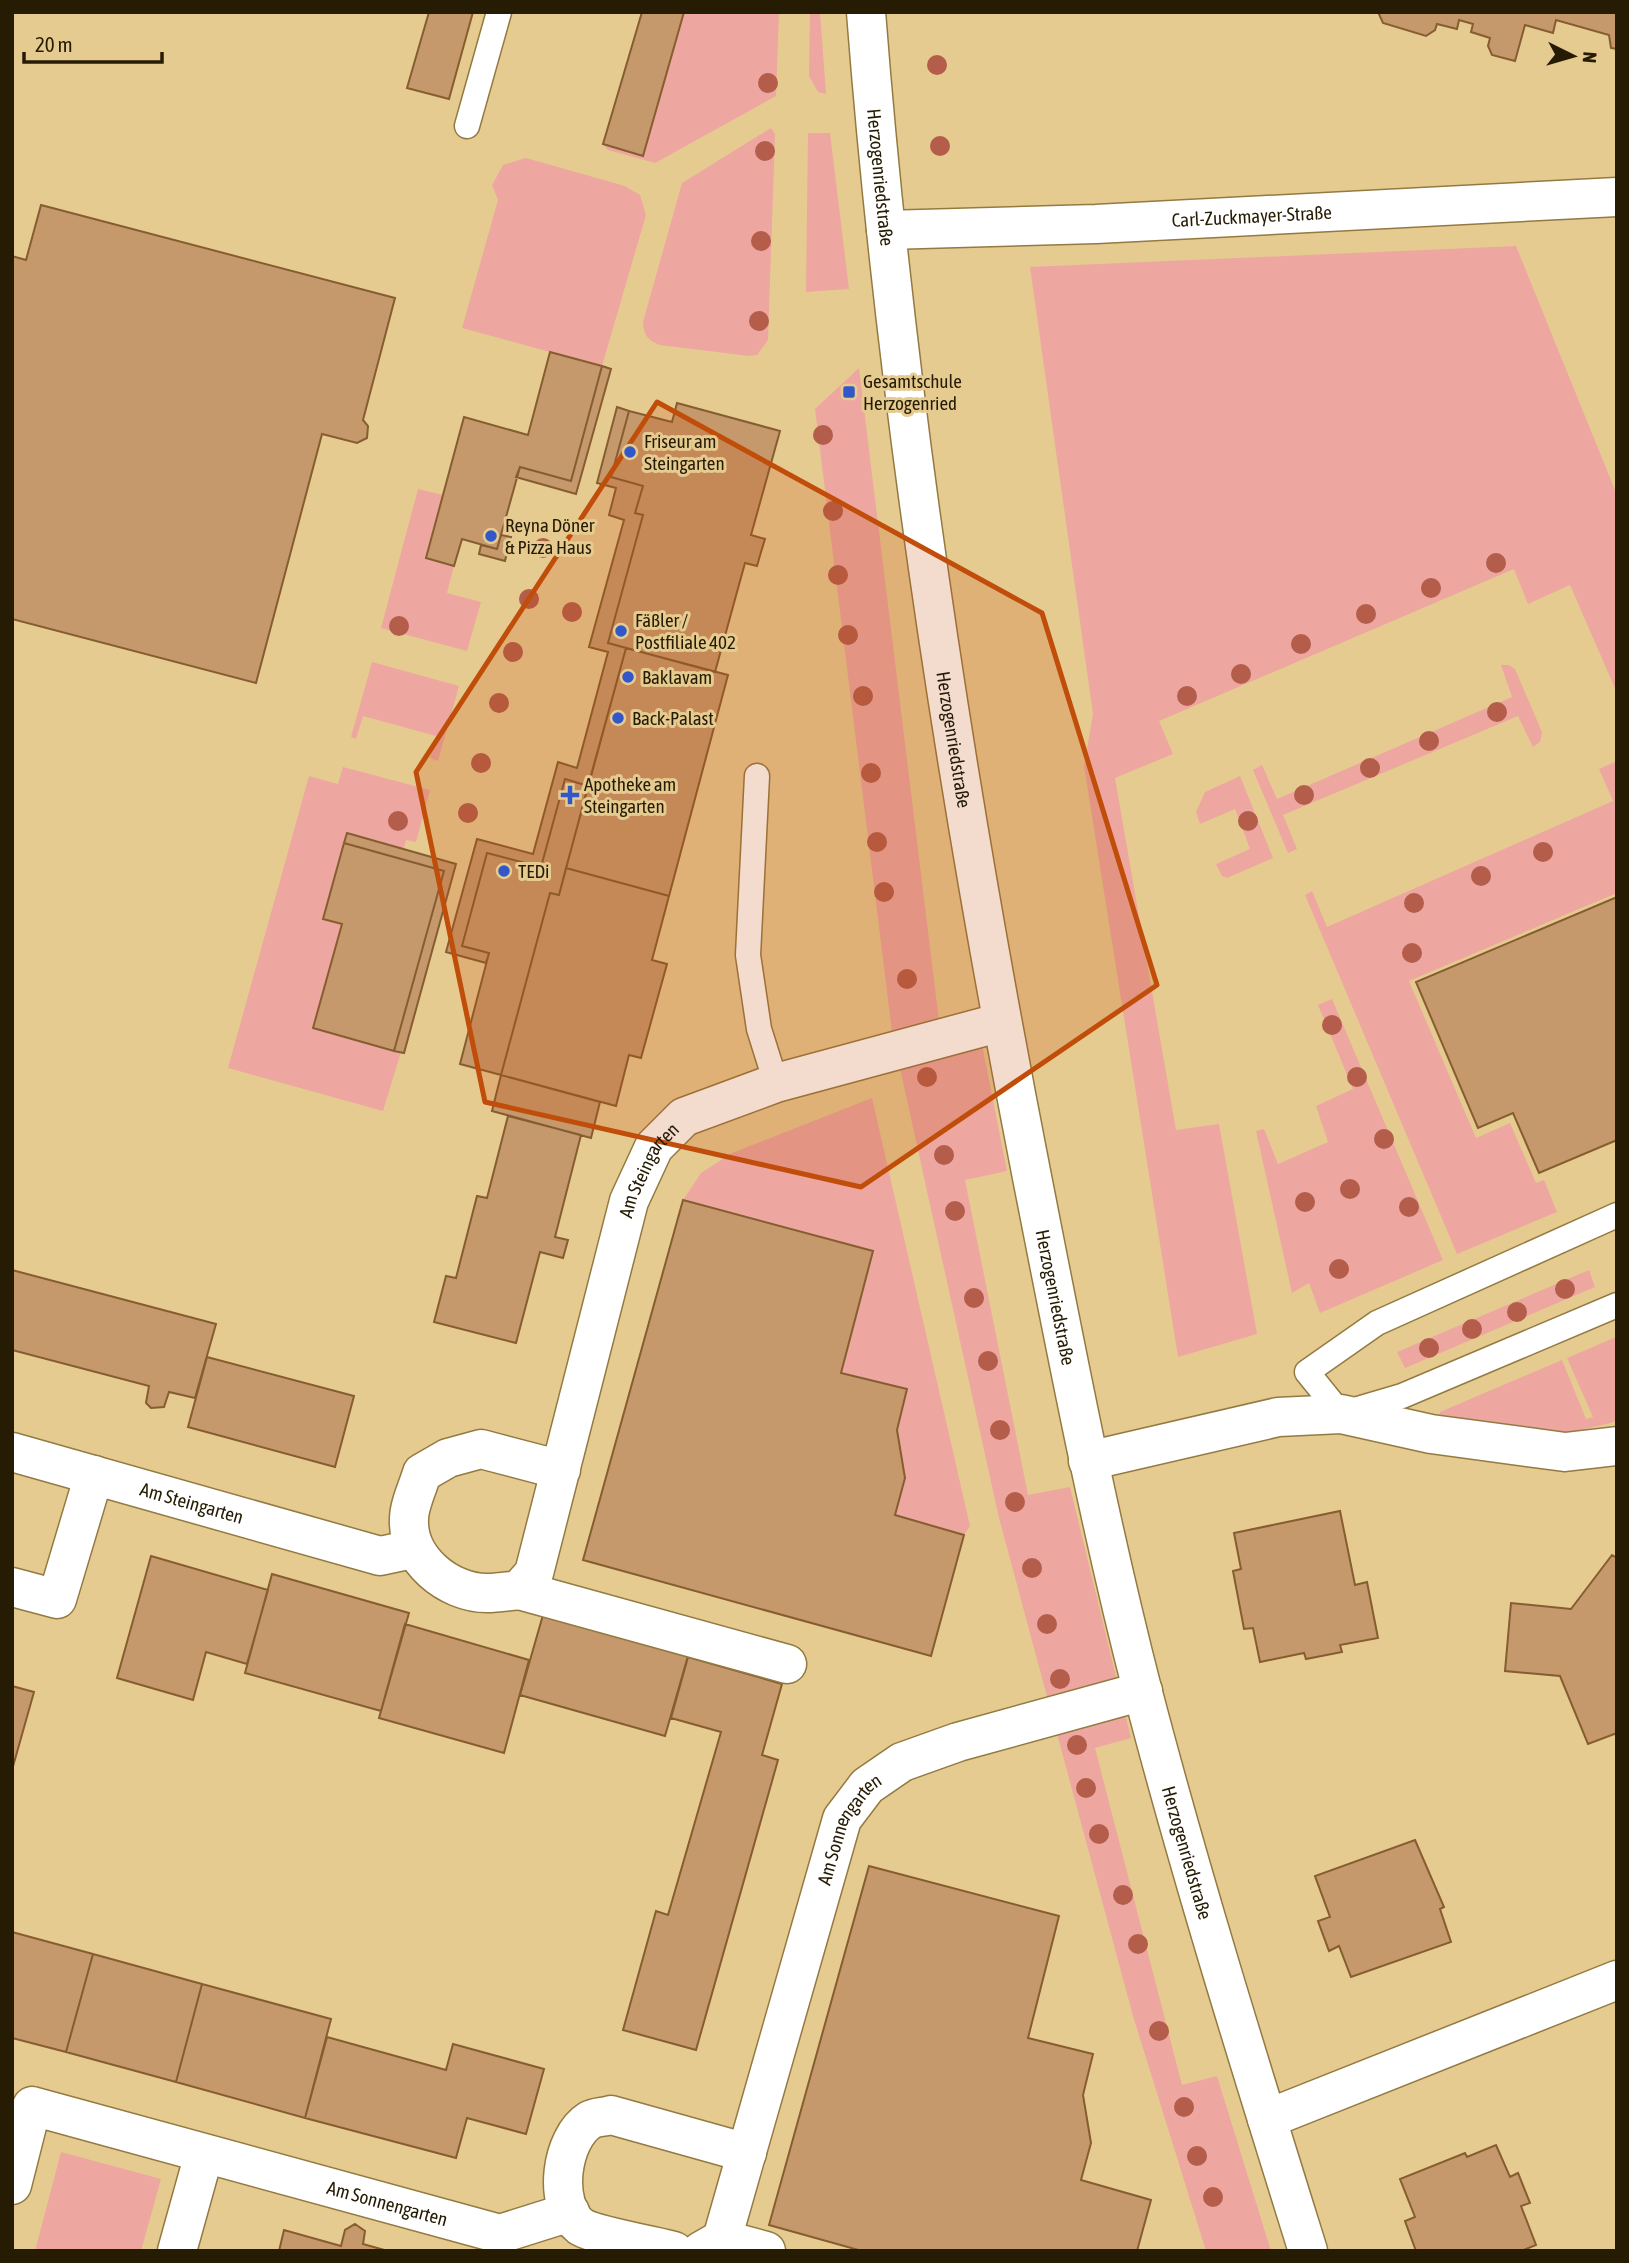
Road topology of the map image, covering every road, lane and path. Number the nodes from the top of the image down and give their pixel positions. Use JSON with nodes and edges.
{"nodes":[{"id":1,"x":499,"y":12,"type":"edge"},
{"id":2,"x":866,"y":12,"type":"edge"},
{"id":3,"x":467,"y":126,"type":"dead end"},
{"id":4,"x":1617,"y":197,"type":"edge"},
{"id":5,"x":886,"y":230,"type":"junction"},
{"id":6,"x":757,"y":776,"type":"dead end"},
{"id":7,"x":1002,"y":1022,"type":"junction"},
{"id":8,"x":776,"y":1083,"type":"junction"},
{"id":9,"x":1617,"y":1215,"type":"edge"},
{"id":10,"x":1617,"y":1305,"type":"edge"},
{"id":11,"x":1341,"y":1414,"type":"junction"},
{"id":12,"x":1617,"y":1446,"type":"edge"},
{"id":13,"x":12,"y":1452,"type":"edge"},
{"id":14,"x":1088,"y":1461,"type":"junction"},
{"id":15,"x":561,"y":1470,"type":"junction"},
{"id":16,"x":94,"y":1475,"type":"junction"},
{"id":17,"x":413,"y":1549,"type":"junction"},
{"id":18,"x":12,"y":1587,"type":"edge"},
{"id":19,"x":519,"y":1590,"type":"junction"},
{"id":20,"x":787,"y":1664,"type":"dead end"},
{"id":21,"x":1143,"y":1691,"type":"junction"},
{"id":22,"x":1617,"y":1980,"type":"edge"},
{"id":23,"x":1267,"y":2119,"type":"junction"},
{"id":24,"x":747,"y":2153,"type":"junction"},
{"id":25,"x":204,"y":2154,"type":"junction"},
{"id":26,"x":12,"y":2185,"type":"edge"},
{"id":27,"x":570,"y":2212,"type":"junction"},
{"id":28,"x":711,"y":2245,"type":"edge"},
{"id":29,"x":177,"y":2251,"type":"edge"},
{"id":30,"x":674,"y":2251,"type":"edge"},
{"id":31,"x":766,"y":2251,"type":"edge"},
{"id":32,"x":1308,"y":2251,"type":"edge"}],
"edges":[{"from":1,"to":3,"type":"lane"},
{"from":2,"to":5,"type":"street","name":"Herzogenriedstraße"},
{"from":4,"to":5,"type":"street","name":"Carl-Zuckmayer-Straße"},
{"from":5,"to":7,"type":"street","name":"Herzogenriedstraße"},
{"from":6,"to":8,"type":"lane"},
{"from":7,"to":8,"type":"street","name":"Am Steingarten"},
{"from":7,"to":14,"type":"street","name":"Herzogenriedstraße"},
{"from":8,"to":15,"type":"street","name":"Am Steingarten"},
{"from":9,"to":11,"type":"lane"},
{"from":10,"to":11,"type":"lane"},
{"from":11,"to":12,"type":"street"},
{"from":11,"to":14,"type":"street"},
{"from":13,"to":16,"type":"street","name":"Am Steingarten"},
{"from":14,"to":21,"type":"street","name":"Herzogenriedstraße"},
{"from":15,"to":17,"type":"street"},
{"from":15,"to":19,"type":"street","name":"Am Steingarten"},
{"from":16,"to":17,"type":"street","name":"Am Steingarten"},
{"from":16,"to":18,"type":"street"},
{"from":17,"to":19,"type":"street"},
{"from":19,"to":20,"type":"street"},
{"from":21,"to":23,"type":"street","name":"Herzogenriedstraße"},
{"from":21,"to":24,"type":"street","name":"Am Sonnengarten"},
{"from":22,"to":23,"type":"street"},
{"from":23,"to":32,"type":"street","name":"Herzogenriedstraße"},
{"from":24,"to":27,"type":"street"},
{"from":24,"to":28,"type":"street","name":"Am Sonnengarten"},
{"from":25,"to":26,"type":"street","name":"Am Sonnengarten"},
{"from":25,"to":27,"type":"street","name":"Am Sonnengarten"},
{"from":25,"to":29,"type":"street"},
{"from":27,"to":30,"type":"street"},
{"from":28,"to":31,"type":"street","name":"Am Sonnengarten"}]}
